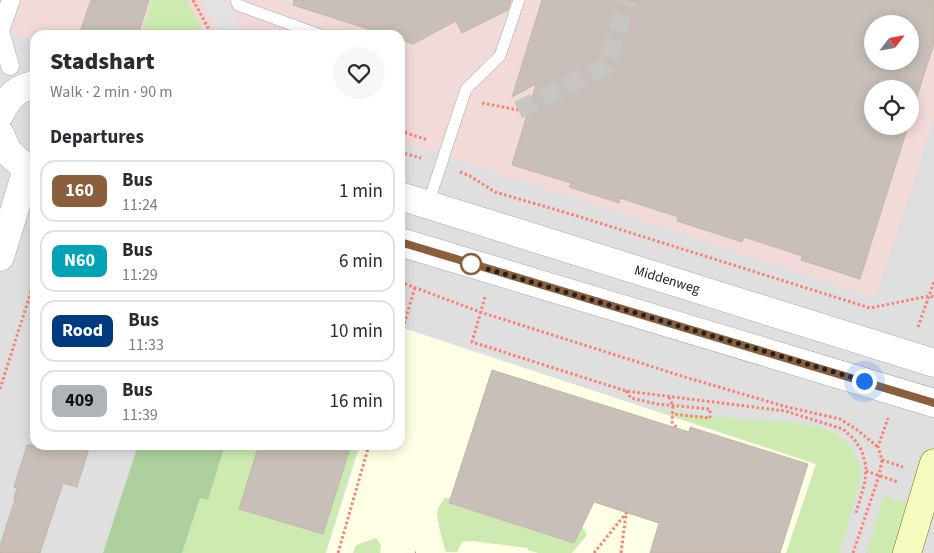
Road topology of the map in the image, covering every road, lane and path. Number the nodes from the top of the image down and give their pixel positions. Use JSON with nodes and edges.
{"nodes":[{"id":1,"x":11,"y":0,"type":"edge"},
{"id":2,"x":194,"y":0,"type":"edge"},
{"id":3,"x":236,"y":0,"type":"edge"},
{"id":4,"x":519,"y":0,"type":"edge"},
{"id":5,"x":209,"y":30,"type":"edge"},
{"id":6,"x":307,"y":30,"type":"edge"},
{"id":7,"x":10,"y":66,"type":"dead end"},
{"id":8,"x":30,"y":86,"type":"edge"},
{"id":9,"x":462,"y":99,"type":"junction"},
{"id":10,"x":518,"y":110,"type":"tunnel mouth"},
{"id":11,"x":0,"y":114,"type":"edge"},
{"id":12,"x":405,"y":132,"type":"edge"},
{"id":13,"x":0,"y":134,"type":"edge"},
{"id":14,"x":449,"y":143,"type":"junction"},
{"id":15,"x":405,"y":154,"type":"edge"},
{"id":16,"x":442,"y":165,"type":"junction"},
{"id":17,"x":30,"y":167,"type":"edge"},
{"id":18,"x":30,"y":171,"type":"edge"},
{"id":19,"x":405,"y":198,"type":"edge"},
{"id":20,"x":517,"y":199,"type":"junction"},
{"id":21,"x":427,"y":205,"type":"junction"},
{"id":22,"x":506,"y":230,"type":"junction"},
{"id":23,"x":405,"y":243,"type":"edge"},
{"id":24,"x":0,"y":257,"type":"edge"},
{"id":25,"x":494,"y":270,"type":"junction"},
{"id":26,"x":934,"y":282,"type":"edge"},
{"id":27,"x":405,"y":284,"type":"edge"},
{"id":28,"x":414,"y":287,"type":"junction"},
{"id":29,"x":30,"y":295,"type":"edge"},
{"id":30,"x":929,"y":296,"type":"junction"},
{"id":31,"x":934,"y":297,"type":"edge"},
{"id":32,"x":480,"y":312,"type":"junction"},
{"id":33,"x":405,"y":320,"type":"edge"},
{"id":34,"x":918,"y":328,"type":"dead end"},
{"id":35,"x":934,"y":363,"type":"edge"},
{"id":36,"x":0,"y":389,"type":"edge"},
{"id":37,"x":626,"y":391,"type":"junction"},
{"id":38,"x":669,"y":397,"type":"junction"},
{"id":39,"x":934,"y":402,"type":"edge"},
{"id":40,"x":673,"y":406,"type":"junction"},
{"id":41,"x":672,"y":414,"type":"junction"},
{"id":42,"x":888,"y":417,"type":"dead end"},
{"id":43,"x":678,"y":429,"type":"dead end"},
{"id":44,"x":878,"y":447,"type":"junction"},
{"id":45,"x":368,"y":450,"type":"edge"},
{"id":46,"x":882,"y":460,"type":"junction"},
{"id":47,"x":934,"y":462,"type":"edge"},
{"id":48,"x":906,"y":468,"type":"dead end"},
{"id":49,"x":866,"y":471,"type":"junction"},
{"id":50,"x":880,"y":476,"type":"junction"},
{"id":51,"x":856,"y":513,"type":"dead end"},
{"id":52,"x":338,"y":553,"type":"edge"},
{"id":53,"x":594,"y":553,"type":"edge"},
{"id":54,"x":621,"y":553,"type":"edge"},
{"id":55,"x":853,"y":553,"type":"edge"},
{"id":56,"x":907,"y":553,"type":"edge"}],
"edges":[{"from":1,"to":7,"type":"street"},
{"from":2,"to":5,"type":"path"},
{"from":3,"to":6,"type":"lane"},
{"from":4,"to":9,"type":"lane"},
{"from":8,"to":11,"type":"street"},
{"from":9,"to":10,"type":"path"},
{"from":9,"to":14,"type":"lane"},
{"from":12,"to":14,"type":"path"},
{"from":13,"to":17,"type":"street"},
{"from":14,"to":16,"type":"lane"},
{"from":15,"to":16,"type":"path"},
{"from":16,"to":20,"type":"path"},
{"from":16,"to":21,"type":"lane"},
{"from":18,"to":24,"type":"street"},
{"from":19,"to":21,"type":"street","name":"Middenweg"},
{"from":20,"to":22,"type":"path"},
{"from":20,"to":30,"type":"path"},
{"from":21,"to":22,"type":"street","name":"Middenweg"},
{"from":22,"to":35,"type":"street","name":"Middenweg"},
{"from":23,"to":25,"type":"street"},
{"from":25,"to":32,"type":"path"},
{"from":25,"to":39,"type":"street"},
{"from":26,"to":30,"type":"path"},
{"from":27,"to":28,"type":"path"},
{"from":28,"to":32,"type":"path"},
{"from":28,"to":33,"type":"path"},
{"from":29,"to":36,"type":"path"},
{"from":30,"to":31,"type":"path"},
{"from":30,"to":34,"type":"path"},
{"from":32,"to":37,"type":"path"},
{"from":32,"to":44,"type":"path"},
{"from":37,"to":38,"type":"path"},
{"from":37,"to":40,"type":"path"},
{"from":38,"to":40,"type":"path"},
{"from":38,"to":49,"type":"path"},
{"from":40,"to":41,"type":"path"},
{"from":40,"to":41,"type":"path"},
{"from":41,"to":43,"type":"path"},
{"from":42,"to":44,"type":"path"},
{"from":44,"to":46,"type":"path"},
{"from":45,"to":52,"type":"path"},
{"from":46,"to":48,"type":"path"},
{"from":46,"to":50,"type":"path"},
{"from":47,"to":56,"type":"main road"},
{"from":49,"to":50,"type":"path"},
{"from":49,"to":51,"type":"path"},
{"from":50,"to":55,"type":"path"},
{"from":53,"to":54,"type":"path"}]}
